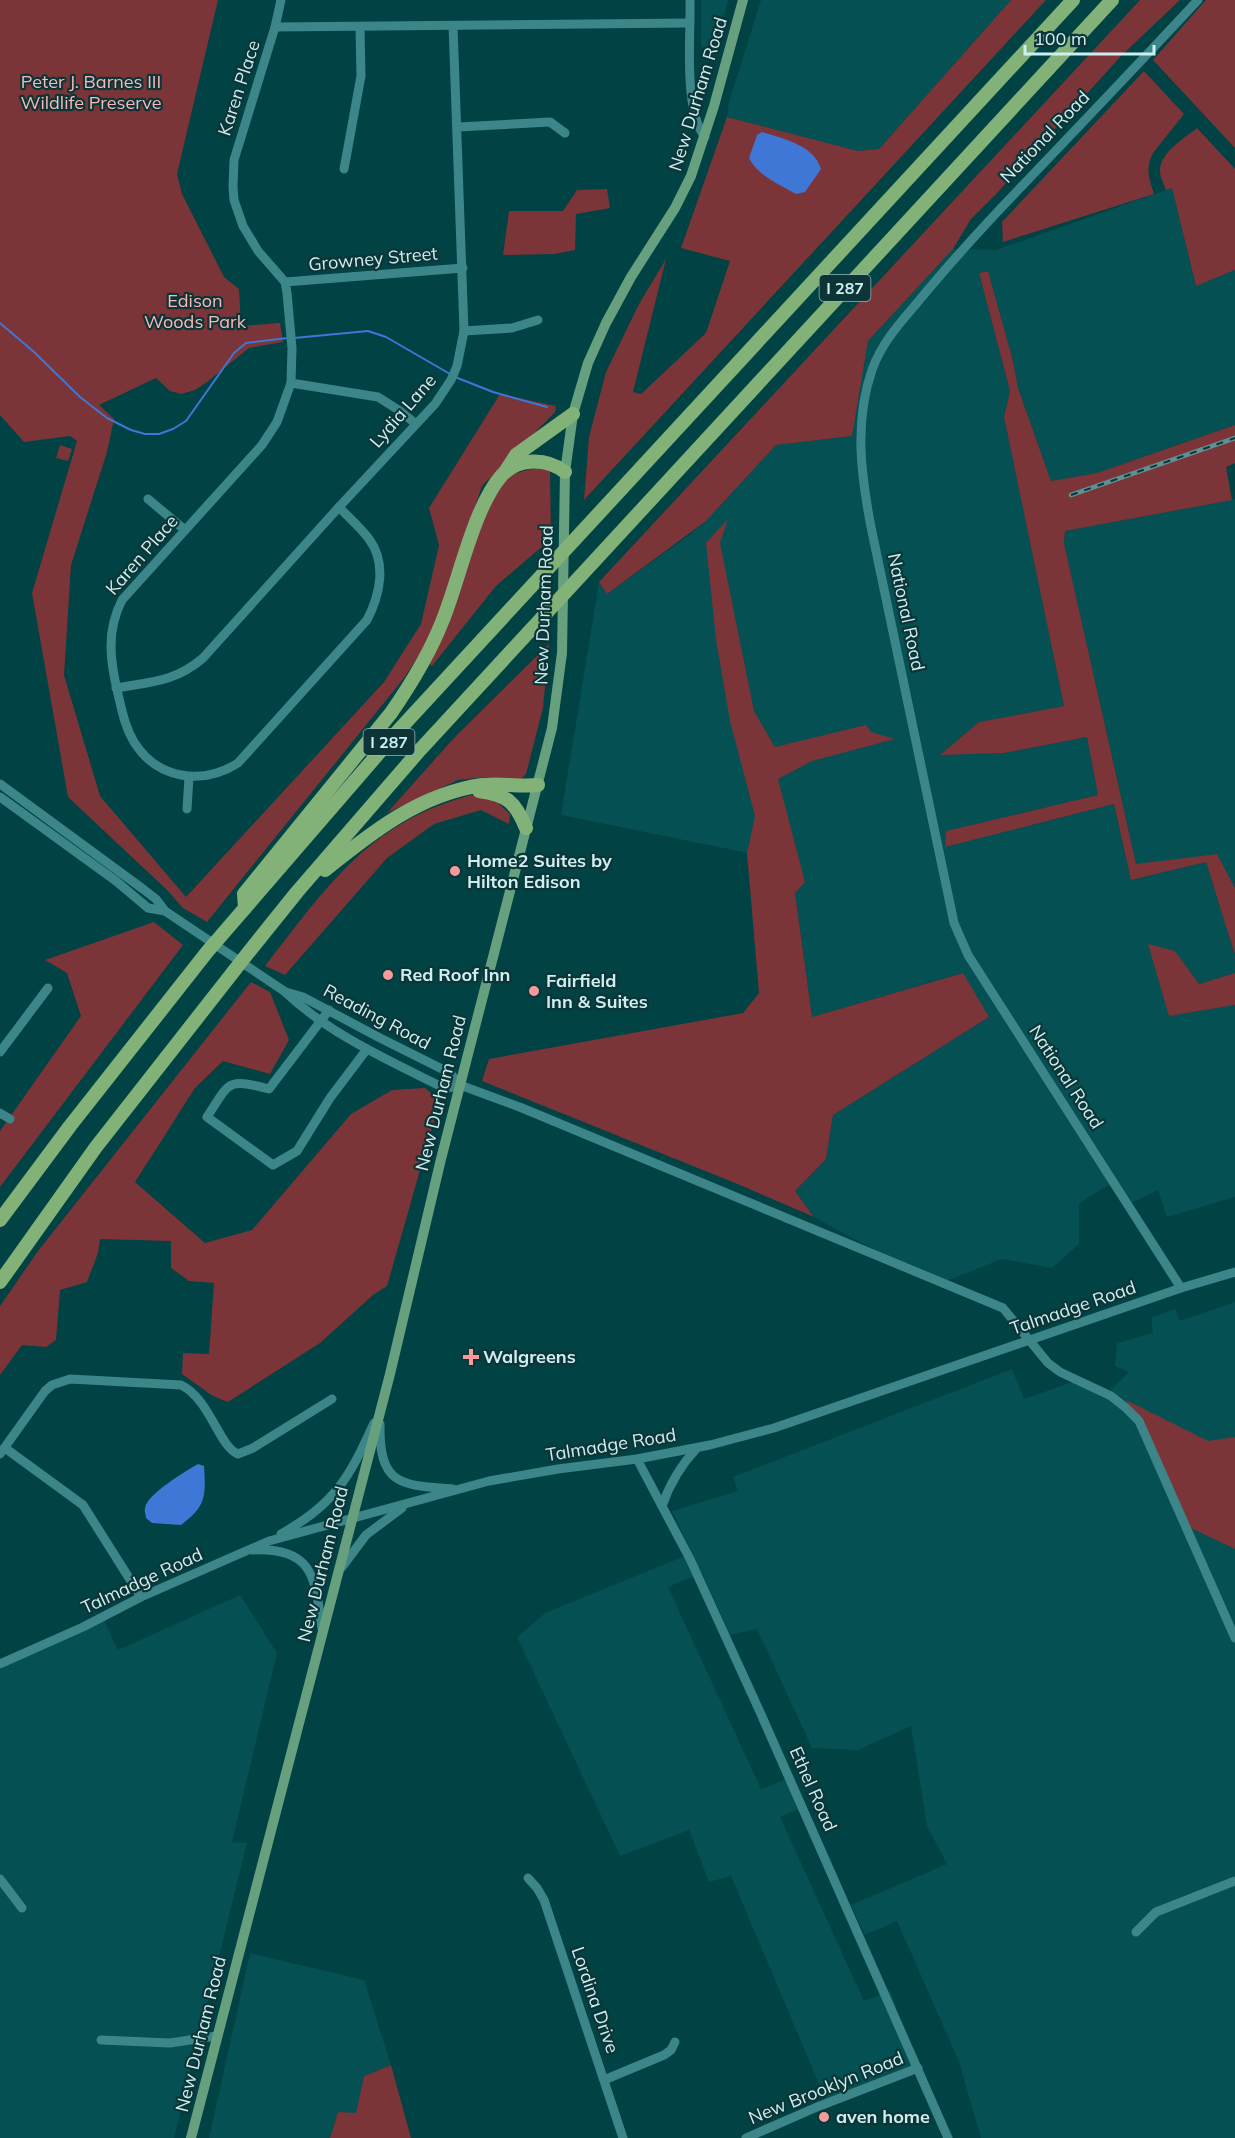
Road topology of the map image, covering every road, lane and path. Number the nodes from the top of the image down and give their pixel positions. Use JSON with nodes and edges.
{"nodes":[{"id":1,"x":281,"y":0,"type":"edge"},
{"id":2,"x":690,"y":0,"type":"edge"},
{"id":3,"x":743,"y":0,"type":"edge"},
{"id":4,"x":1073,"y":0,"type":"edge"},
{"id":5,"x":1112,"y":0,"type":"edge"},
{"id":6,"x":1198,"y":0,"type":"edge"},
{"id":7,"x":690,"y":23,"type":"junction"},
{"id":8,"x":453,"y":26,"type":"junction"},
{"id":9,"x":275,"y":27,"type":"junction"},
{"id":10,"x":360,"y":27,"type":"junction"},
{"id":11,"x":458,"y":127,"type":"junction"},
{"id":12,"x":565,"y":133,"type":"dead end"},
{"id":13,"x":705,"y":137,"type":"junction"},
{"id":14,"x":344,"y":169,"type":"dead end"},
{"id":15,"x":463,"y":268,"type":"junction"},
{"id":16,"x":285,"y":282,"type":"junction"},
{"id":17,"x":538,"y":320,"type":"dead end"},
{"id":18,"x":465,"y":331,"type":"junction"},
{"id":19,"x":291,"y":383,"type":"junction"},
{"id":20,"x":573,"y":414,"type":"junction"},
{"id":21,"x":416,"y":424,"type":"junction"},
{"id":22,"x":504,"y":472,"type":"junction"},
{"id":23,"x":565,"y":472,"type":"junction"},
{"id":24,"x":148,"y":499,"type":"dead end"},
{"id":25,"x":339,"y":507,"type":"junction"},
{"id":26,"x":185,"y":530,"type":"junction"},
{"id":27,"x":116,"y":688,"type":"junction"},
{"id":28,"x":189,"y":777,"type":"junction"},
{"id":29,"x":0,"y":784,"type":"edge"},
{"id":30,"x":538,"y":785,"type":"junction"},
{"id":31,"x":465,"y":789,"type":"junction"},
{"id":32,"x":0,"y":798,"type":"edge"},
{"id":33,"x":186,"y":808,"type":"dead end"},
{"id":34,"x":526,"y":828,"type":"junction"},
{"id":35,"x":297,"y":892,"type":"junction"},
{"id":36,"x":245,"y":908,"type":"junction"},
{"id":37,"x":165,"y":911,"type":"junction"},
{"id":38,"x":48,"y":988,"type":"dead end"},
{"id":39,"x":284,"y":991,"type":"junction"},
{"id":40,"x":329,"y":1010,"type":"junction"},
{"id":41,"x":321,"y":1022,"type":"junction"},
{"id":42,"x":0,"y":1035,"type":"edge"},
{"id":43,"x":10,"y":1039,"type":"junction"},
{"id":44,"x":367,"y":1049,"type":"junction"},
{"id":45,"x":0,"y":1052,"type":"edge"},
{"id":46,"x":460,"y":1085,"type":"junction"},
{"id":47,"x":0,"y":1113,"type":"edge"},
{"id":48,"x":10,"y":1119,"type":"dead end"},
{"id":49,"x":0,"y":1220,"type":"edge"},
{"id":50,"x":1235,"y":1272,"type":"edge"},
{"id":51,"x":0,"y":1281,"type":"edge"},
{"id":52,"x":1181,"y":1288,"type":"junction"},
{"id":53,"x":1030,"y":1341,"type":"junction"},
{"id":54,"x":332,"y":1399,"type":"dead end"},
{"id":55,"x":380,"y":1410,"type":"junction"},
{"id":56,"x":697,"y":1448,"type":"junction"},
{"id":57,"x":2,"y":1451,"type":"edge"},
{"id":58,"x":637,"y":1459,"type":"junction"},
{"id":59,"x":459,"y":1490,"type":"junction"},
{"id":60,"x":408,"y":1504,"type":"junction"},
{"id":61,"x":662,"y":1506,"type":"junction"},
{"id":62,"x":352,"y":1519,"type":"junction"},
{"id":63,"x":269,"y":1541,"type":"junction"},
{"id":64,"x":247,"y":1550,"type":"junction"},
{"id":65,"x":339,"y":1572,"type":"junction"},
{"id":66,"x":141,"y":1598,"type":"junction"},
{"id":67,"x":323,"y":1632,"type":"junction"},
{"id":68,"x":1235,"y":1638,"type":"edge"},
{"id":69,"x":0,"y":1664,"type":"edge"},
{"id":70,"x":528,"y":1878,"type":"dead end"},
{"id":71,"x":0,"y":1879,"type":"edge"},
{"id":72,"x":1235,"y":1881,"type":"edge"},
{"id":73,"x":22,"y":1908,"type":"dead end"},
{"id":74,"x":1136,"y":1932,"type":"dead end"},
{"id":75,"x":216,"y":2036,"type":"junction"},
{"id":76,"x":101,"y":2040,"type":"dead end"},
{"id":77,"x":675,"y":2042,"type":"dead end"},
{"id":78,"x":918,"y":2068,"type":"junction"},
{"id":79,"x":604,"y":2080,"type":"junction"},
{"id":80,"x":191,"y":2138,"type":"edge"},
{"id":81,"x":623,"y":2138,"type":"edge"},
{"id":82,"x":748,"y":2138,"type":"edge"},
{"id":83,"x":948,"y":2138,"type":"edge"}],
"edges":[{"from":1,"to":9,"type":"street","name":"Karen Place"},
{"from":2,"to":7,"type":"street"},
{"from":3,"to":13,"type":"main road","name":"New Durham Road"},
{"from":4,"to":36,"type":"highway","number":"I 287"},
{"from":5,"to":35,"type":"highway","number":"I 287"},
{"from":6,"to":52,"type":"street","name":"National Road"},
{"from":7,"to":8,"type":"street"},
{"from":7,"to":13,"type":"street"},
{"from":8,"to":10,"type":"street"},
{"from":8,"to":11,"type":"street","name":"Lydia Lane"},
{"from":9,"to":10,"type":"street"},
{"from":9,"to":16,"type":"street","name":"Karen Place"},
{"from":10,"to":14,"type":"street"},
{"from":11,"to":12,"type":"street"},
{"from":11,"to":15,"type":"street","name":"Lydia Lane"},
{"from":13,"to":20,"type":"main road","name":"New Durham Road"},
{"from":15,"to":16,"type":"street","name":"Growney Street"},
{"from":15,"to":18,"type":"street","name":"Lydia Lane"},
{"from":16,"to":19,"type":"street","name":"Karen Place"},
{"from":17,"to":18,"type":"street"},
{"from":18,"to":21,"type":"street","name":"Lydia Lane"},
{"from":19,"to":21,"type":"street"},
{"from":19,"to":26,"type":"street","name":"Karen Place"},
{"from":20,"to":22,"type":"highway"},
{"from":20,"to":23,"type":"main road","name":"New Durham Road"},
{"from":21,"to":25,"type":"street","name":"Lydia Lane"},
{"from":22,"to":23,"type":"highway"},
{"from":22,"to":36,"type":"highway"},
{"from":23,"to":30,"type":"main road","name":"New Durham Road"},
{"from":24,"to":26,"type":"street"},
{"from":25,"to":27,"type":"street","name":"Lydia Lane"},
{"from":25,"to":28,"type":"street","name":"Karen Place"},
{"from":26,"to":27,"type":"street","name":"Karen Place"},
{"from":27,"to":28,"type":"street","name":"Karen Place"},
{"from":28,"to":33,"type":"street"},
{"from":29,"to":37,"type":"street"},
{"from":30,"to":31,"type":"highway"},
{"from":30,"to":34,"type":"main road","name":"New Durham Road"},
{"from":31,"to":34,"type":"highway"},
{"from":31,"to":35,"type":"highway"},
{"from":32,"to":37,"type":"street"},
{"from":34,"to":46,"type":"main road","name":"New Durham Road"},
{"from":35,"to":51,"type":"highway","number":"I 287"},
{"from":36,"to":49,"type":"highway","number":"I 287"},
{"from":37,"to":39,"type":"street"},
{"from":38,"to":43,"type":"street"},
{"from":39,"to":40,"type":"street","name":"Reading Road"},
{"from":39,"to":41,"type":"street","name":"Reading Road"},
{"from":40,"to":41,"type":"street"},
{"from":40,"to":46,"type":"street","name":"Reading Road"},
{"from":41,"to":44,"type":"street","name":"Reading Road"},
{"from":41,"to":44,"type":"street"},
{"from":42,"to":43,"type":"street"},
{"from":43,"to":45,"type":"street"},
{"from":44,"to":46,"type":"street","name":"Reading Road"},
{"from":46,"to":53,"type":"street"},
{"from":46,"to":55,"type":"main road","name":"New Durham Road"},
{"from":47,"to":48,"type":"street"},
{"from":50,"to":52,"type":"street","name":"Talmadge Road"},
{"from":52,"to":53,"type":"street","name":"Talmadge Road"},
{"from":53,"to":56,"type":"street","name":"Talmadge Road"},
{"from":53,"to":68,"type":"street"},
{"from":54,"to":57,"type":"street"},
{"from":55,"to":59,"type":"street"},
{"from":55,"to":62,"type":"main road","name":"New Durham Road"},
{"from":55,"to":63,"type":"street"},
{"from":56,"to":58,"type":"street","name":"Talmadge Road"},
{"from":56,"to":61,"type":"street"},
{"from":57,"to":66,"type":"street"},
{"from":58,"to":59,"type":"street","name":"Talmadge Road"},
{"from":58,"to":61,"type":"street","name":"Ethel Road"},
{"from":59,"to":60,"type":"street","name":"Talmadge Road"},
{"from":60,"to":62,"type":"street","name":"Talmadge Road"},
{"from":60,"to":65,"type":"street"},
{"from":61,"to":78,"type":"street","name":"Ethel Road"},
{"from":62,"to":63,"type":"street","name":"Talmadge Road"},
{"from":62,"to":65,"type":"main road","name":"New Durham Road"},
{"from":63,"to":64,"type":"street","name":"Talmadge Road"},
{"from":64,"to":66,"type":"street","name":"Talmadge Road"},
{"from":64,"to":67,"type":"street"},
{"from":65,"to":67,"type":"main road","name":"New Durham Road"},
{"from":66,"to":69,"type":"street","name":"Talmadge Road"},
{"from":67,"to":75,"type":"main road","name":"New Durham Road"},
{"from":70,"to":79,"type":"street","name":"Lordina Drive"},
{"from":71,"to":73,"type":"street"},
{"from":72,"to":74,"type":"street"},
{"from":75,"to":76,"type":"street"},
{"from":75,"to":80,"type":"main road","name":"New Durham Road"},
{"from":77,"to":79,"type":"street"},
{"from":78,"to":82,"type":"street","name":"New Brooklyn Road"},
{"from":78,"to":83,"type":"street","name":"Ethel Road"},
{"from":79,"to":81,"type":"street","name":"Lordina Drive"}]}
